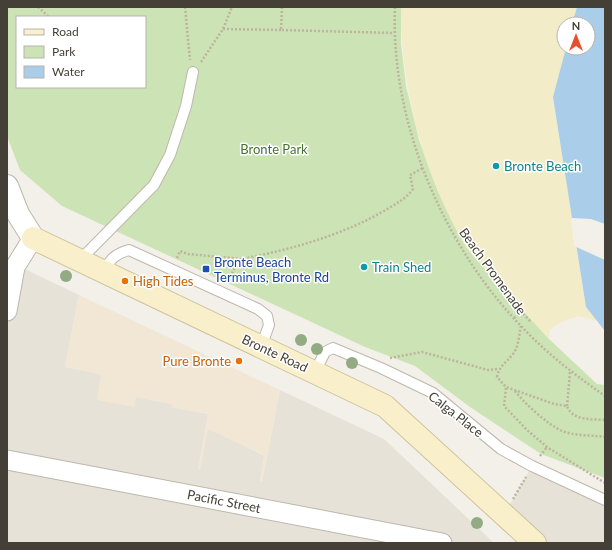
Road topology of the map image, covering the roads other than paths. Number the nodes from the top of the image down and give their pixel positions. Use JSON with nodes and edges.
{"nodes":[{"id":1,"x":194,"y":72,"type":"road end"},
{"id":2,"x":7,"y":186,"type":"edge"},
{"id":3,"x":33,"y":238,"type":"junction"},
{"id":4,"x":79,"y":261,"type":"junction"},
{"id":5,"x":104,"y":272,"type":"junction"},
{"id":6,"x":7,"y":312,"type":"edge"},
{"id":7,"x":261,"y":347,"type":"junction"},
{"id":8,"x":315,"y":372,"type":"junction"},
{"id":9,"x":7,"y":460,"type":"edge"},
{"id":10,"x":605,"y":500,"type":"edge"},
{"id":11,"x":525,"y":540,"type":"edge"},
{"id":12,"x":442,"y":543,"type":"edge"}],
"edges":[{"from":1,"to":4,"type":"lane"},
{"from":2,"to":3,"type":"street"},
{"from":3,"to":4,"type":"main road","name":"Bronte Road"},
{"from":3,"to":6,"type":"street"},
{"from":4,"to":5,"type":"main road","name":"Bronte Road"},
{"from":5,"to":7,"type":"main road","name":"Bronte Road"},
{"from":5,"to":7,"type":"lane"},
{"from":7,"to":8,"type":"main road","name":"Bronte Road"},
{"from":8,"to":10,"type":"lane","name":"Calga Place"},
{"from":8,"to":11,"type":"main road","name":"Bronte Road"},
{"from":9,"to":12,"type":"street","name":"Pacific Street"}]}
